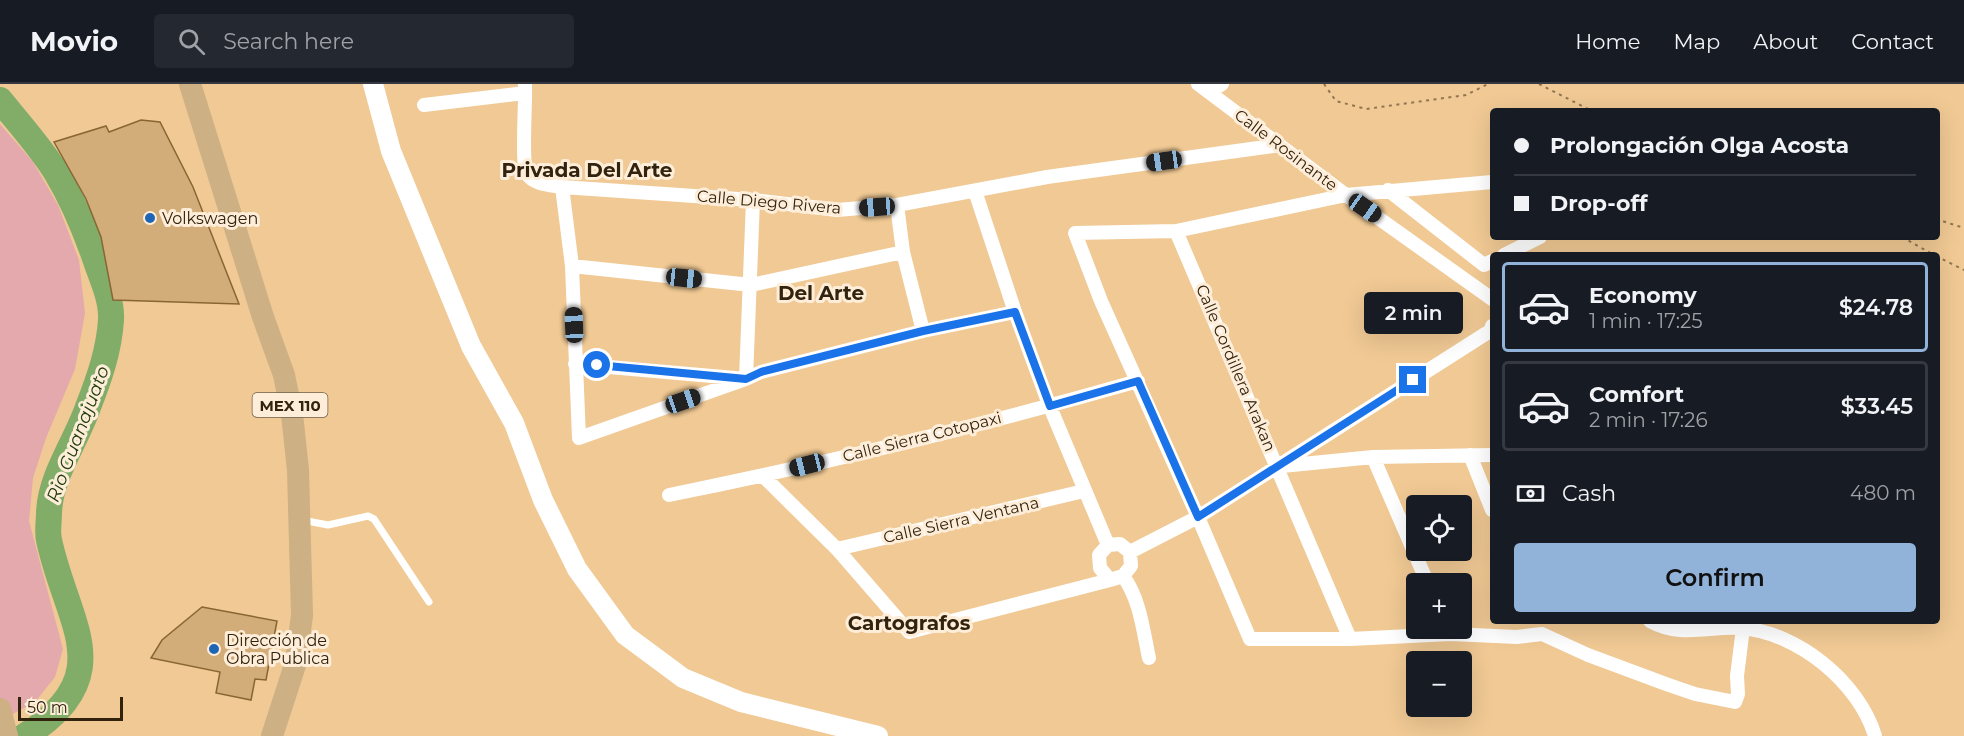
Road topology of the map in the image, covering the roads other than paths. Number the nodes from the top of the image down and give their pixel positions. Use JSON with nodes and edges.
{"nodes":[{"id":1,"x":190,"y":84,"type":"edge"},
{"id":2,"x":373,"y":84,"type":"edge"},
{"id":3,"x":1222,"y":84,"type":"edge"},
{"id":4,"x":1201,"y":86,"type":"edge"},
{"id":5,"x":525,"y":88,"type":"edge"},
{"id":6,"x":424,"y":105,"type":"dead end"},
{"id":7,"x":1280,"y":145,"type":"junction"},
{"id":8,"x":1490,"y":182,"type":"edge"},
{"id":9,"x":562,"y":187,"type":"junction"},
{"id":10,"x":1388,"y":190,"type":"junction"},
{"id":11,"x":975,"y":191,"type":"junction"},
{"id":12,"x":1346,"y":195,"type":"junction"},
{"id":13,"x":753,"y":200,"type":"junction"},
{"id":14,"x":897,"y":205,"type":"junction"},
{"id":15,"x":1176,"y":231,"type":"junction"},
{"id":16,"x":1533,"y":240,"type":"edge"},
{"id":17,"x":903,"y":252,"type":"junction"},
{"id":18,"x":1510,"y":252,"type":"edge"},
{"id":19,"x":1490,"y":262,"type":"edge"},
{"id":20,"x":572,"y":266,"type":"junction"},
{"id":21,"x":750,"y":285,"type":"junction"},
{"id":22,"x":1490,"y":298,"type":"edge"},
{"id":23,"x":1015,"y":312,"type":"junction"},
{"id":24,"x":923,"y":331,"type":"junction"},
{"id":25,"x":1490,"y":331,"type":"edge"},
{"id":26,"x":575,"y":363,"type":"junction"},
{"id":27,"x":746,"y":379,"type":"junction"},
{"id":28,"x":1138,"y":381,"type":"junction"},
{"id":29,"x":1050,"y":406,"type":"junction"},
{"id":30,"x":1470,"y":455,"type":"junction"},
{"id":31,"x":1490,"y":455,"type":"edge"},
{"id":32,"x":1373,"y":457,"type":"junction"},
{"id":33,"x":1278,"y":466,"type":"junction"},
{"id":34,"x":763,"y":476,"type":"junction"},
{"id":35,"x":1084,"y":491,"type":"junction"},
{"id":36,"x":669,"y":495,"type":"dead end"},
{"id":37,"x":1490,"y":505,"type":"edge"},
{"id":38,"x":1198,"y":517,"type":"junction"},
{"id":39,"x":300,"y":519,"type":"junction"},
{"id":40,"x":1108,"y":545,"type":"junction"},
{"id":41,"x":837,"y":549,"type":"junction"},
{"id":42,"x":1130,"y":552,"type":"junction"},
{"id":43,"x":1423,"y":573,"type":"edge"},
{"id":44,"x":1117,"y":578,"type":"junction"},
{"id":45,"x":429,"y":602,"type":"dead end"},
{"id":46,"x":1656,"y":624,"type":"edge"},
{"id":47,"x":1540,"y":627,"type":"edge"},
{"id":48,"x":1743,"y":628,"type":"junction"},
{"id":49,"x":1472,"y":633,"type":"edge"},
{"id":50,"x":1406,"y":634,"type":"edge"},
{"id":51,"x":1350,"y":639,"type":"junction"},
{"id":52,"x":1149,"y":658,"type":"dead end"},
{"id":53,"x":0,"y":710,"type":"edge"},
{"id":54,"x":278,"y":733,"type":"edge"},
{"id":55,"x":7,"y":736,"type":"edge"},
{"id":56,"x":878,"y":736,"type":"edge"},
{"id":57,"x":1875,"y":736,"type":"edge"}],
"edges":[{"from":1,"to":39,"type":"main road","number":"MEX 110"},
{"from":2,"to":56,"type":"street"},
{"from":3,"to":4,"type":"street"},
{"from":4,"to":7,"type":"street","name":"Calle Rosinante"},
{"from":5,"to":6,"type":"street"},
{"from":5,"to":9,"type":"street","name":"Calle Diego Rivera"},
{"from":7,"to":11,"type":"street","name":"Calle Diego Rivera"},
{"from":7,"to":12,"type":"street","name":"Calle Rosinante"},
{"from":8,"to":10,"type":"street"},
{"from":9,"to":13,"type":"street","name":"Calle Diego Rivera"},
{"from":9,"to":20,"type":"street"},
{"from":10,"to":12,"type":"street"},
{"from":10,"to":19,"type":"street"},
{"from":11,"to":14,"type":"street","name":"Calle Diego Rivera"},
{"from":11,"to":23,"type":"street"},
{"from":12,"to":15,"type":"street"},
{"from":12,"to":22,"type":"street","name":"Calle Rosinante"},
{"from":13,"to":14,"type":"street","name":"Calle Diego Rivera"},
{"from":13,"to":21,"type":"street"},
{"from":14,"to":17,"type":"street"},
{"from":15,"to":28,"type":"street"},
{"from":15,"to":33,"type":"street","name":"Calle Cordillera Arakan"},
{"from":16,"to":18,"type":"street"},
{"from":17,"to":21,"type":"street"},
{"from":17,"to":24,"type":"street"},
{"from":20,"to":21,"type":"street"},
{"from":20,"to":26,"type":"street"},
{"from":21,"to":27,"type":"street"},
{"from":23,"to":24,"type":"street"},
{"from":23,"to":29,"type":"street"},
{"from":24,"to":27,"type":"street"},
{"from":25,"to":33,"type":"street"},
{"from":26,"to":27,"type":"street"},
{"from":26,"to":27,"type":"street"},
{"from":28,"to":29,"type":"street","name":"Calle Sierra Cotopaxi"},
{"from":28,"to":38,"type":"street"},
{"from":29,"to":34,"type":"street","name":"Calle Sierra Cotopaxi"},
{"from":29,"to":35,"type":"street"},
{"from":30,"to":31,"type":"street"},
{"from":30,"to":32,"type":"street"},
{"from":30,"to":37,"type":"street"},
{"from":32,"to":33,"type":"street"},
{"from":32,"to":43,"type":"street"},
{"from":33,"to":38,"type":"street"},
{"from":33,"to":51,"type":"street","name":"Calle Cordillera Arakan"},
{"from":34,"to":36,"type":"street","name":"Calle Sierra Cotopaxi"},
{"from":34,"to":41,"type":"street"},
{"from":35,"to":40,"type":"street"},
{"from":35,"to":41,"type":"street","name":"Calle Sierra Ventana"},
{"from":38,"to":42,"type":"street"},
{"from":38,"to":51,"type":"street"},
{"from":39,"to":45,"type":"lane"},
{"from":39,"to":54,"type":"main road","number":"MEX 110"},
{"from":40,"to":42,"type":"street"},
{"from":40,"to":44,"type":"street"},
{"from":41,"to":44,"type":"street"},
{"from":42,"to":44,"type":"street"},
{"from":44,"to":52,"type":"street"},
{"from":46,"to":48,"type":"street"},
{"from":47,"to":48,"type":"street"},
{"from":47,"to":49,"type":"street"},
{"from":48,"to":57,"type":"street"},
{"from":50,"to":51,"type":"street"},
{"from":53,"to":55,"type":"main road"}]}
